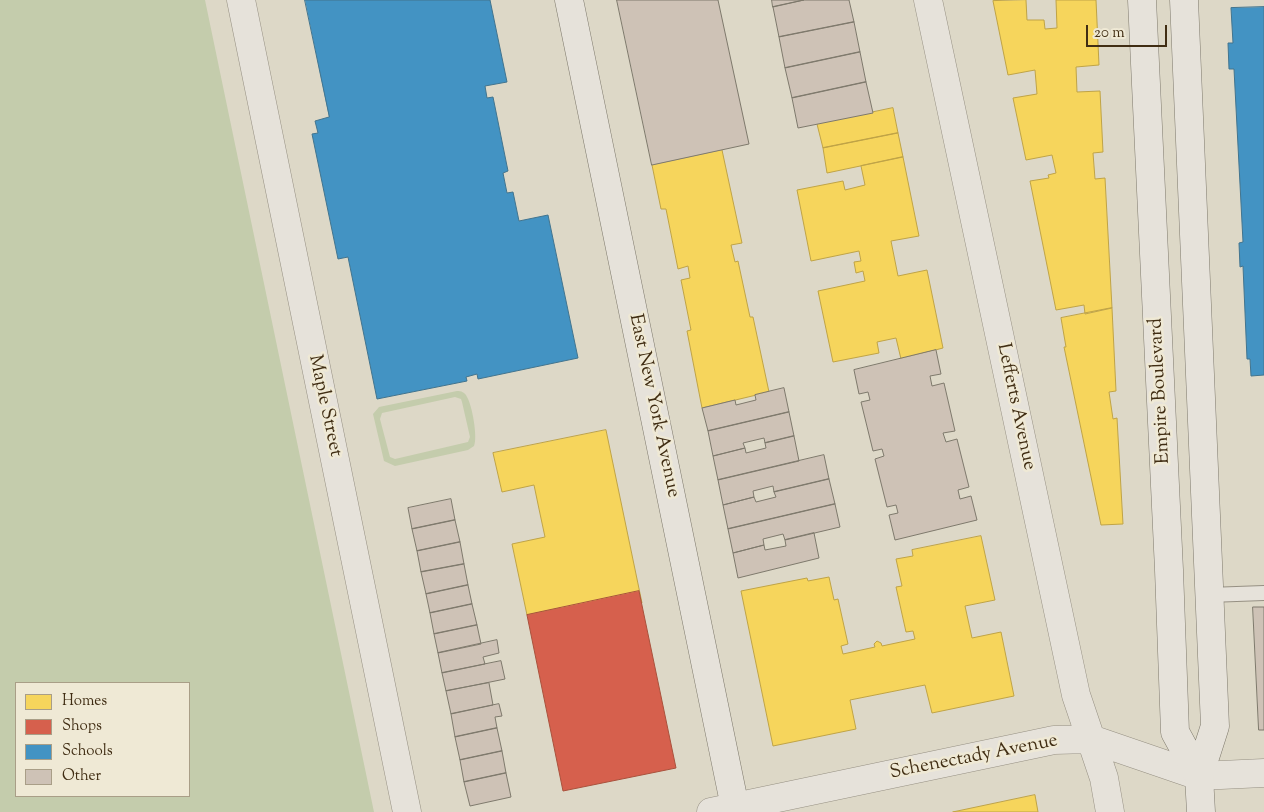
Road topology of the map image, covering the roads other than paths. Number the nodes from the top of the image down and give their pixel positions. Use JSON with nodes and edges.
{"nodes":[{"id":1,"x":240,"y":0,"type":"edge"},
{"id":2,"x":569,"y":0,"type":"edge"},
{"id":3,"x":928,"y":0,"type":"edge"},
{"id":4,"x":1142,"y":0,"type":"edge"},
{"id":5,"x":1184,"y":0,"type":"edge"},
{"id":6,"x":1264,"y":593,"type":"edge"},
{"id":7,"x":1209,"y":595,"type":"junction"},
{"id":8,"x":1091,"y":739,"type":"junction"},
{"id":9,"x":1264,"y":773,"type":"edge"},
{"id":10,"x":1199,"y":776,"type":"junction"},
{"id":11,"x":728,"y":810,"type":"edge"},
{"id":12,"x":408,"y":812,"type":"edge"},
{"id":13,"x":1110,"y":812,"type":"edge"},
{"id":14,"x":1200,"y":812,"type":"edge"}],
"edges":[{"from":1,"to":12,"type":"main road","name":"Maple Street"},
{"from":2,"to":11,"type":"main road","name":"East New York Avenue"},
{"from":3,"to":8,"type":"main road","name":"Lefferts Avenue"},
{"from":4,"to":10,"type":"main road","name":"Empire Boulevard"},
{"from":5,"to":7,"type":"main road","name":"Empire Boulevard"},
{"from":6,"to":7,"type":"lane"},
{"from":7,"to":10,"type":"main road","name":"Empire Boulevard"},
{"from":8,"to":10,"type":"main road","name":"Schenectady Avenue"},
{"from":8,"to":11,"type":"main road","name":"Schenectady Avenue"},
{"from":8,"to":13,"type":"main road","name":"Lefferts Avenue"},
{"from":9,"to":10,"type":"main road","name":"Schenectady Avenue"},
{"from":10,"to":14,"type":"main road","name":"Empire Boulevard"}]}
